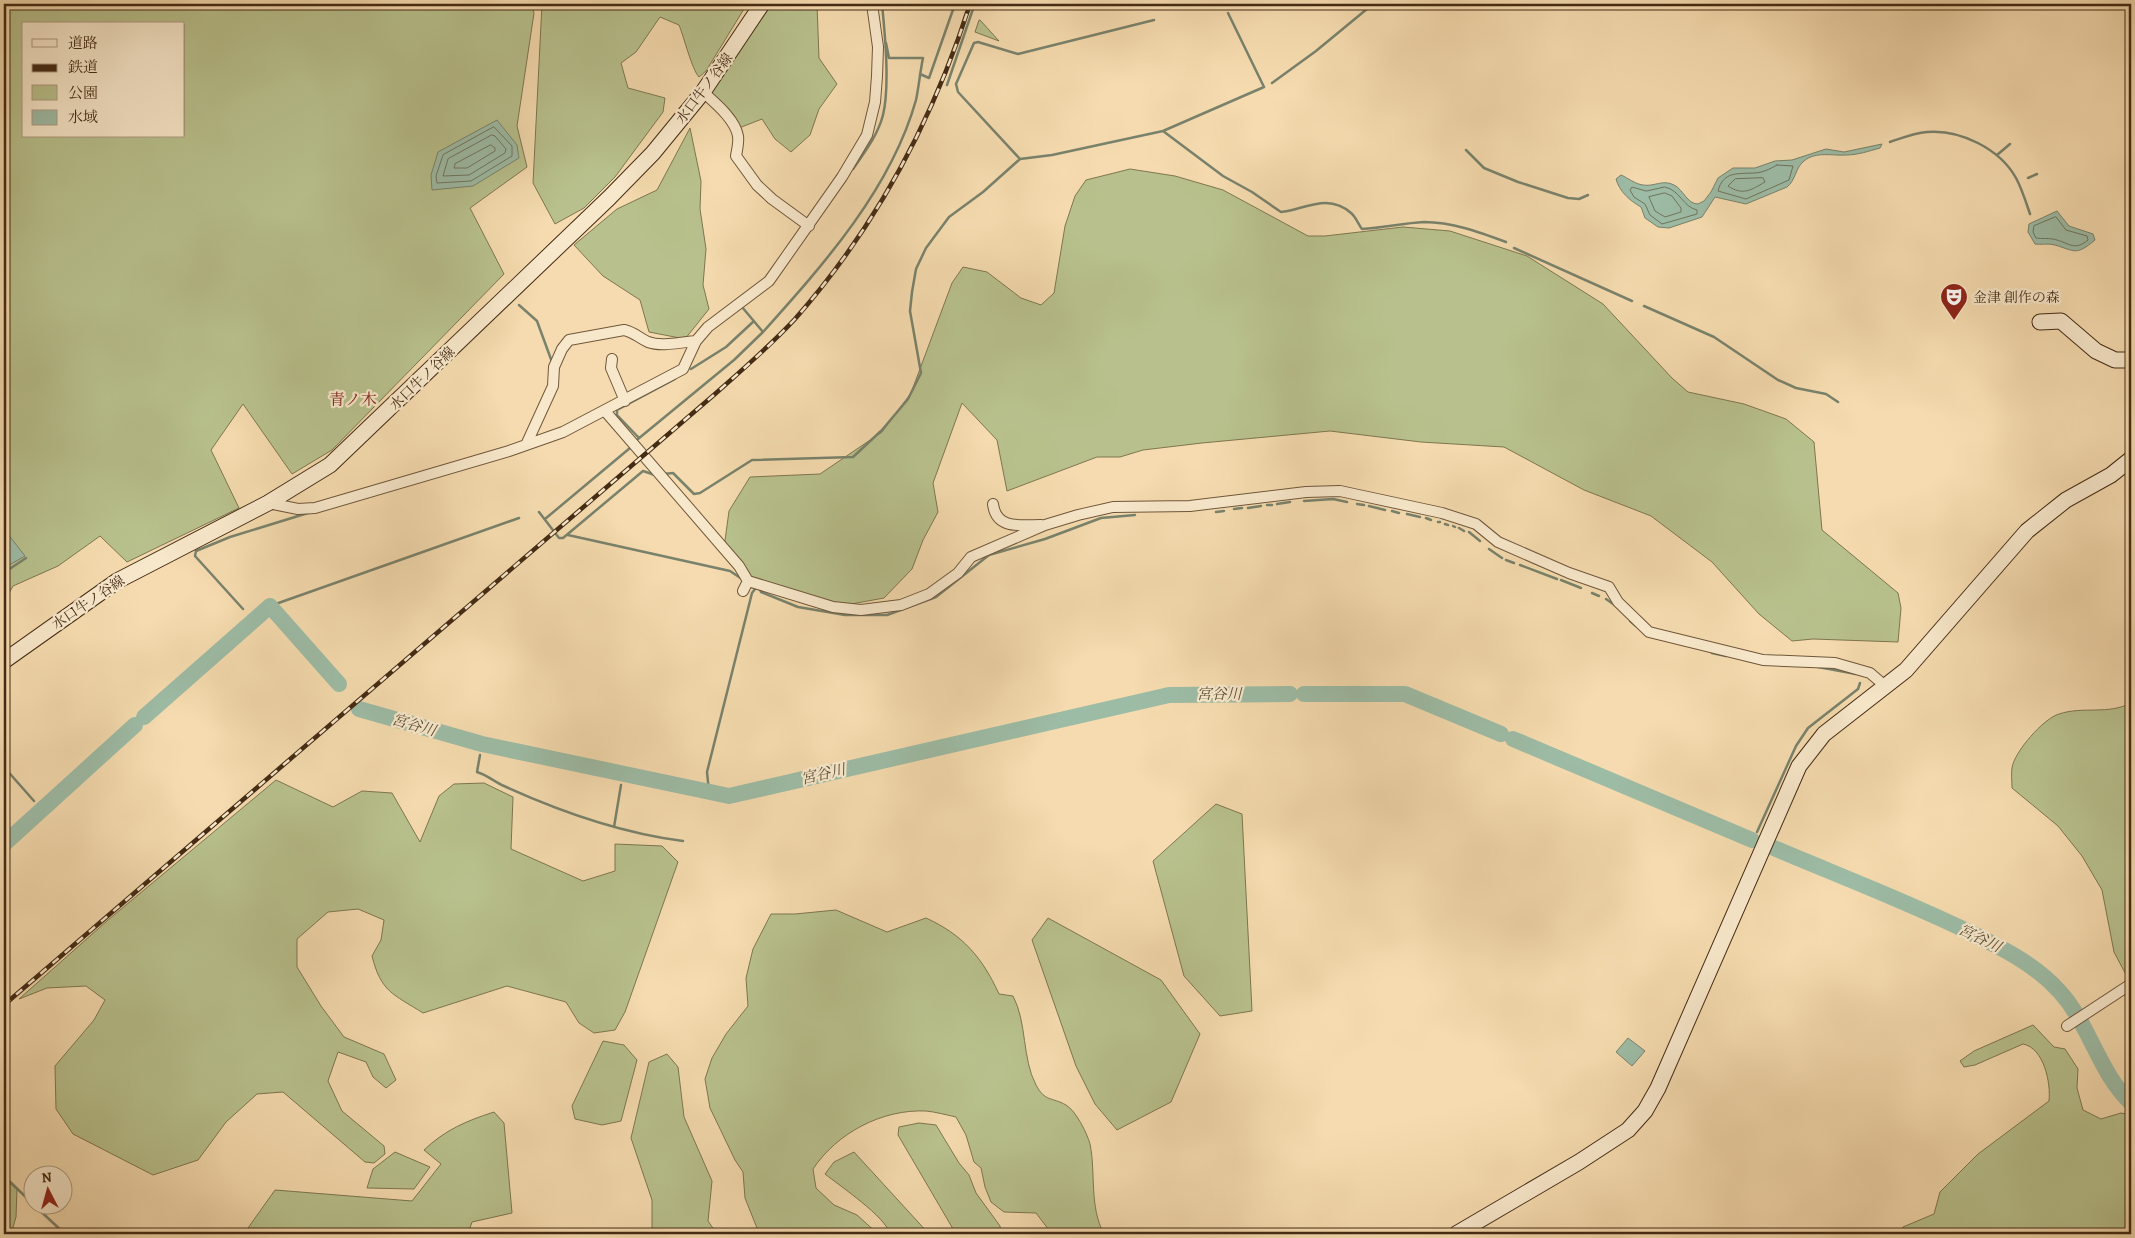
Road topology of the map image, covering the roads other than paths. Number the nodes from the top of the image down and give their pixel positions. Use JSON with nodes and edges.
{"nodes":[{"id":1,"x":762,"y":4,"type":"edge"},
{"id":2,"x":872,"y":4,"type":"edge"},
{"id":3,"x":703,"y":92,"type":"junction"},
{"id":4,"x":809,"y":226,"type":"junction"},
{"id":5,"x":2040,"y":322,"type":"dead end"},
{"id":6,"x":696,"y":341,"type":"junction"},
{"id":7,"x":612,"y":359,"type":"dead end"},
{"id":8,"x":2131,"y":360,"type":"edge"},
{"id":9,"x":625,"y":401,"type":"junction"},
{"id":10,"x":605,"y":411,"type":"junction"},
{"id":11,"x":526,"y":446,"type":"junction"},
{"id":12,"x":2131,"y":459,"type":"edge"},
{"id":13,"x":268,"y":503,"type":"junction"},
{"id":14,"x":992,"y":504,"type":"dead end"},
{"id":15,"x":1045,"y":526,"type":"junction"},
{"id":16,"x":748,"y":581,"type":"junction"},
{"id":17,"x":743,"y":591,"type":"dead end"},
{"id":18,"x":4,"y":661,"type":"edge"},
{"id":19,"x":1884,"y":686,"type":"junction"},
{"id":20,"x":2131,"y":984,"type":"edge"},
{"id":21,"x":2067,"y":1026,"type":"dead end"},
{"id":22,"x":1456,"y":1234,"type":"edge"}],
"edges":[{"from":1,"to":3,"type":"street","name":"水口牛ノ谷線"},
{"from":2,"to":4,"type":"street"},
{"from":3,"to":4,"type":"street"},
{"from":3,"to":13,"type":"street","name":"水口牛ノ谷線"},
{"from":4,"to":6,"type":"street"},
{"from":5,"to":8,"type":"street"},
{"from":6,"to":9,"type":"street"},
{"from":6,"to":11,"type":"street"},
{"from":7,"to":9,"type":"street"},
{"from":9,"to":10,"type":"street"},
{"from":10,"to":11,"type":"street"},
{"from":10,"to":16,"type":"street"},
{"from":11,"to":13,"type":"street"},
{"from":12,"to":19,"type":"street"},
{"from":13,"to":18,"type":"street","name":"水口牛ノ谷線"},
{"from":14,"to":15,"type":"street"},
{"from":15,"to":16,"type":"street"},
{"from":15,"to":19,"type":"street"},
{"from":16,"to":17,"type":"street"},
{"from":19,"to":22,"type":"street"},
{"from":20,"to":21,"type":"street"}]}
